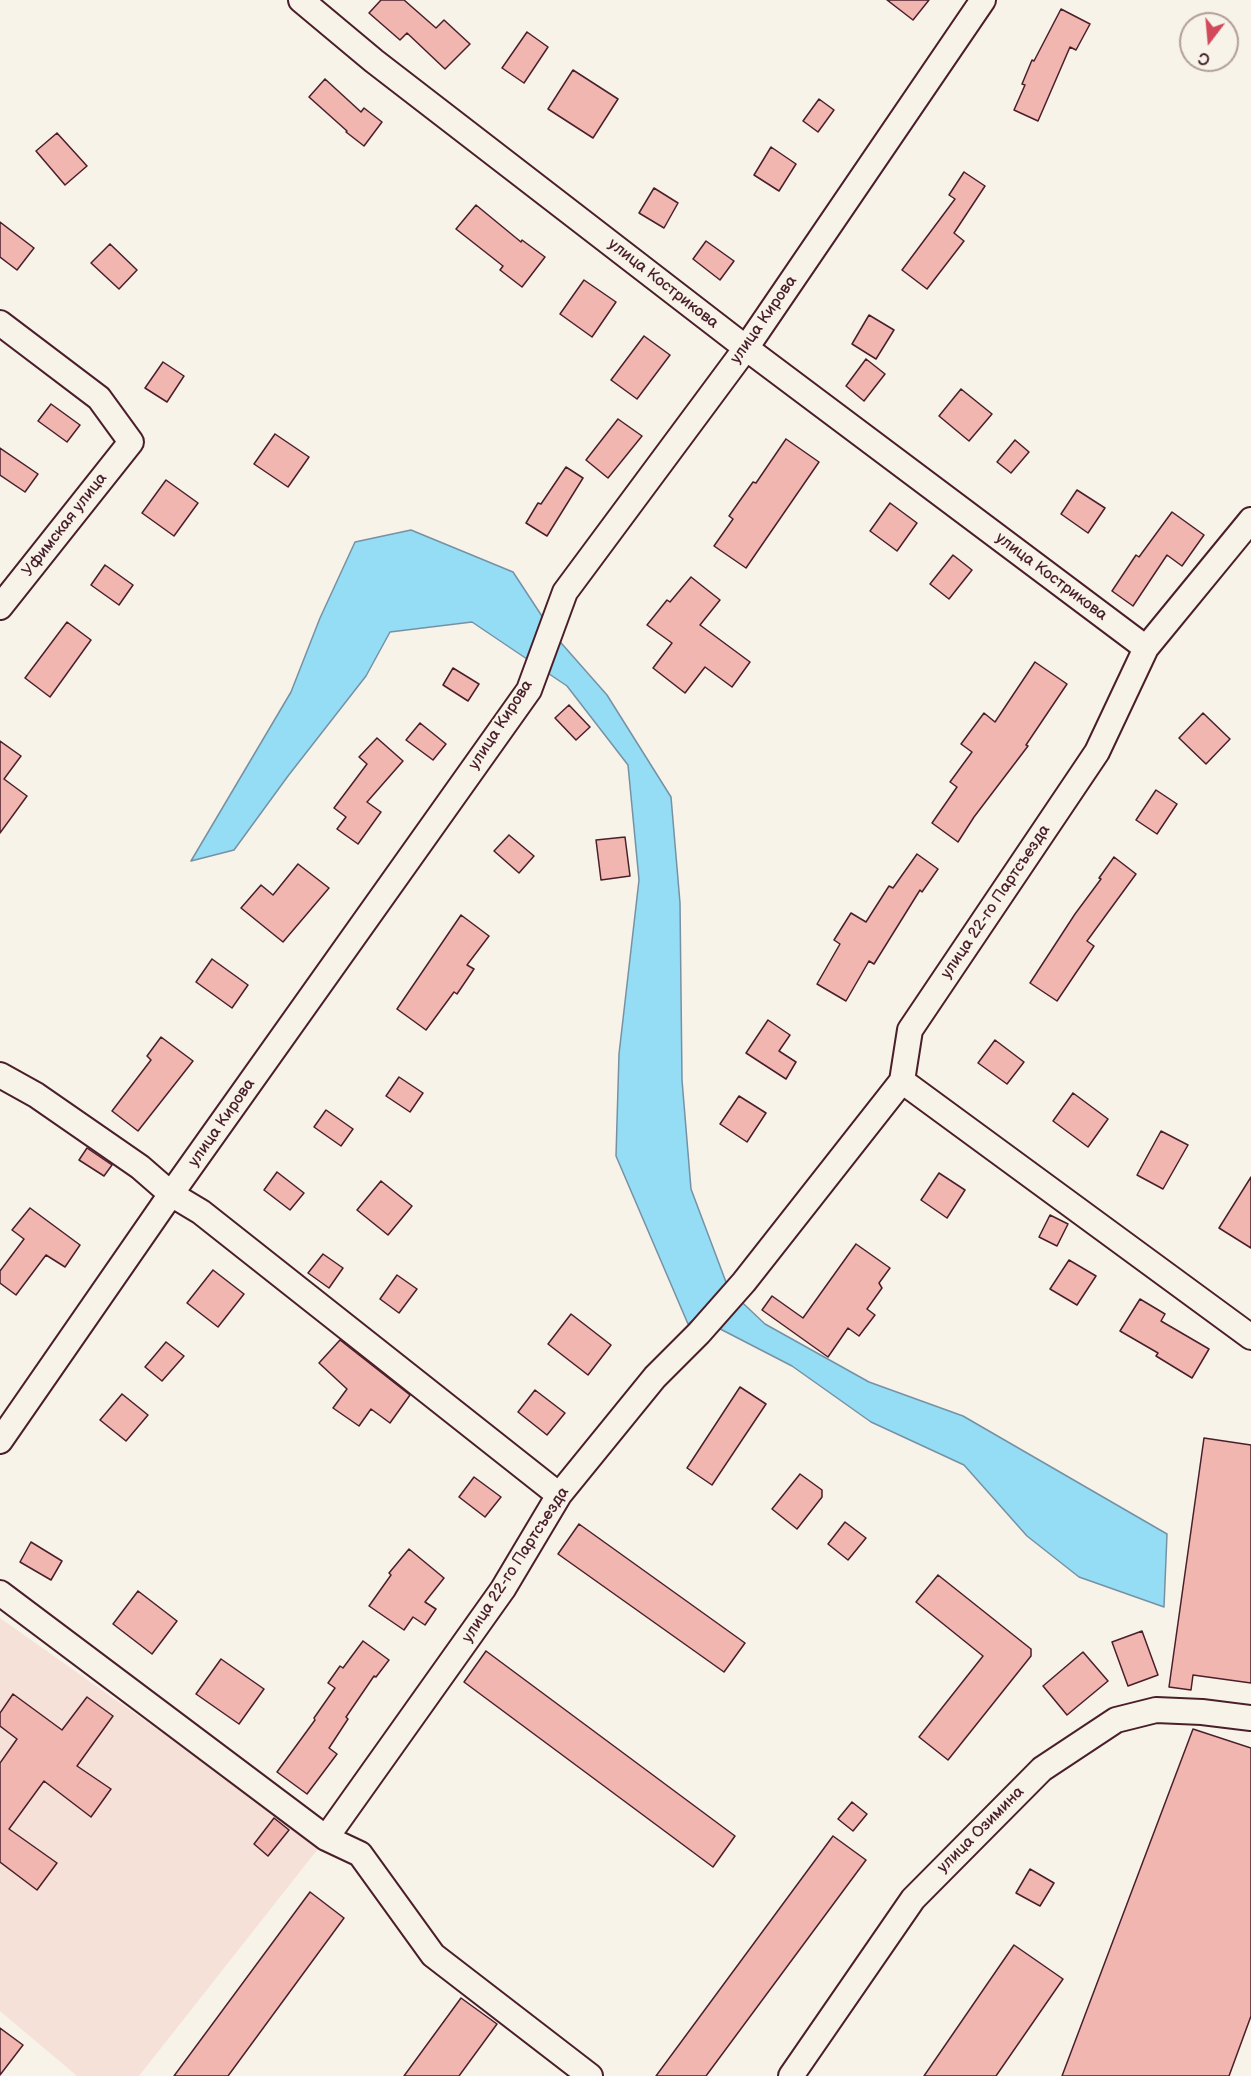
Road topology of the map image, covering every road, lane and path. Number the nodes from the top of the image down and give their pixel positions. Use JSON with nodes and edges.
{"nodes":[{"id":1,"x":301,"y":0,"type":"edge"},
{"id":2,"x":983,"y":0,"type":"edge"},
{"id":3,"x":0,"y":323,"type":"edge"},
{"id":4,"x":746,"y":348,"type":"junction"},
{"id":5,"x":1251,"y":520,"type":"edge"},
{"id":6,"x":0,"y":607,"type":"edge"},
{"id":7,"x":1146,"y":648,"type":"junction"},
{"id":8,"x":0,"y":1075,"type":"edge"},
{"id":9,"x":902,"y":1081,"type":"junction"},
{"id":10,"x":171,"y":1194,"type":"junction"},
{"id":11,"x":1251,"y":1337,"type":"edge"},
{"id":12,"x":0,"y":1441,"type":"edge"},
{"id":13,"x":559,"y":1495,"type":"junction"},
{"id":14,"x":0,"y":1593,"type":"edge"},
{"id":15,"x":1251,"y":1718,"type":"edge"},
{"id":16,"x":326,"y":1838,"type":"junction"},
{"id":17,"x":590,"y":2076,"type":"edge"},
{"id":18,"x":791,"y":2076,"type":"edge"}],
"edges":[{"from":1,"to":4,"type":"street","name":"улица Кострикова"},
{"from":2,"to":4,"type":"street","name":"улица Кирова"},
{"from":3,"to":6,"type":"street","name":"Уфимская улица"},
{"from":4,"to":7,"type":"street","name":"улица Кострикова"},
{"from":4,"to":10,"type":"street","name":"улица Кирова"},
{"from":5,"to":7,"type":"street","name":"улица 22-го Партсъезда"},
{"from":7,"to":9,"type":"street","name":"улица 22-го Партсъезда"},
{"from":8,"to":10,"type":"street"},
{"from":9,"to":11,"type":"street"},
{"from":9,"to":13,"type":"street","name":"улица 22-го Партсъезда"},
{"from":10,"to":12,"type":"street","name":"улица Кирова"},
{"from":10,"to":13,"type":"street"},
{"from":13,"to":16,"type":"street","name":"улица 22-го Партсъезда"},
{"from":14,"to":16,"type":"street"},
{"from":15,"to":18,"type":"street","name":"улица Озимина"},
{"from":16,"to":17,"type":"street"}]}
